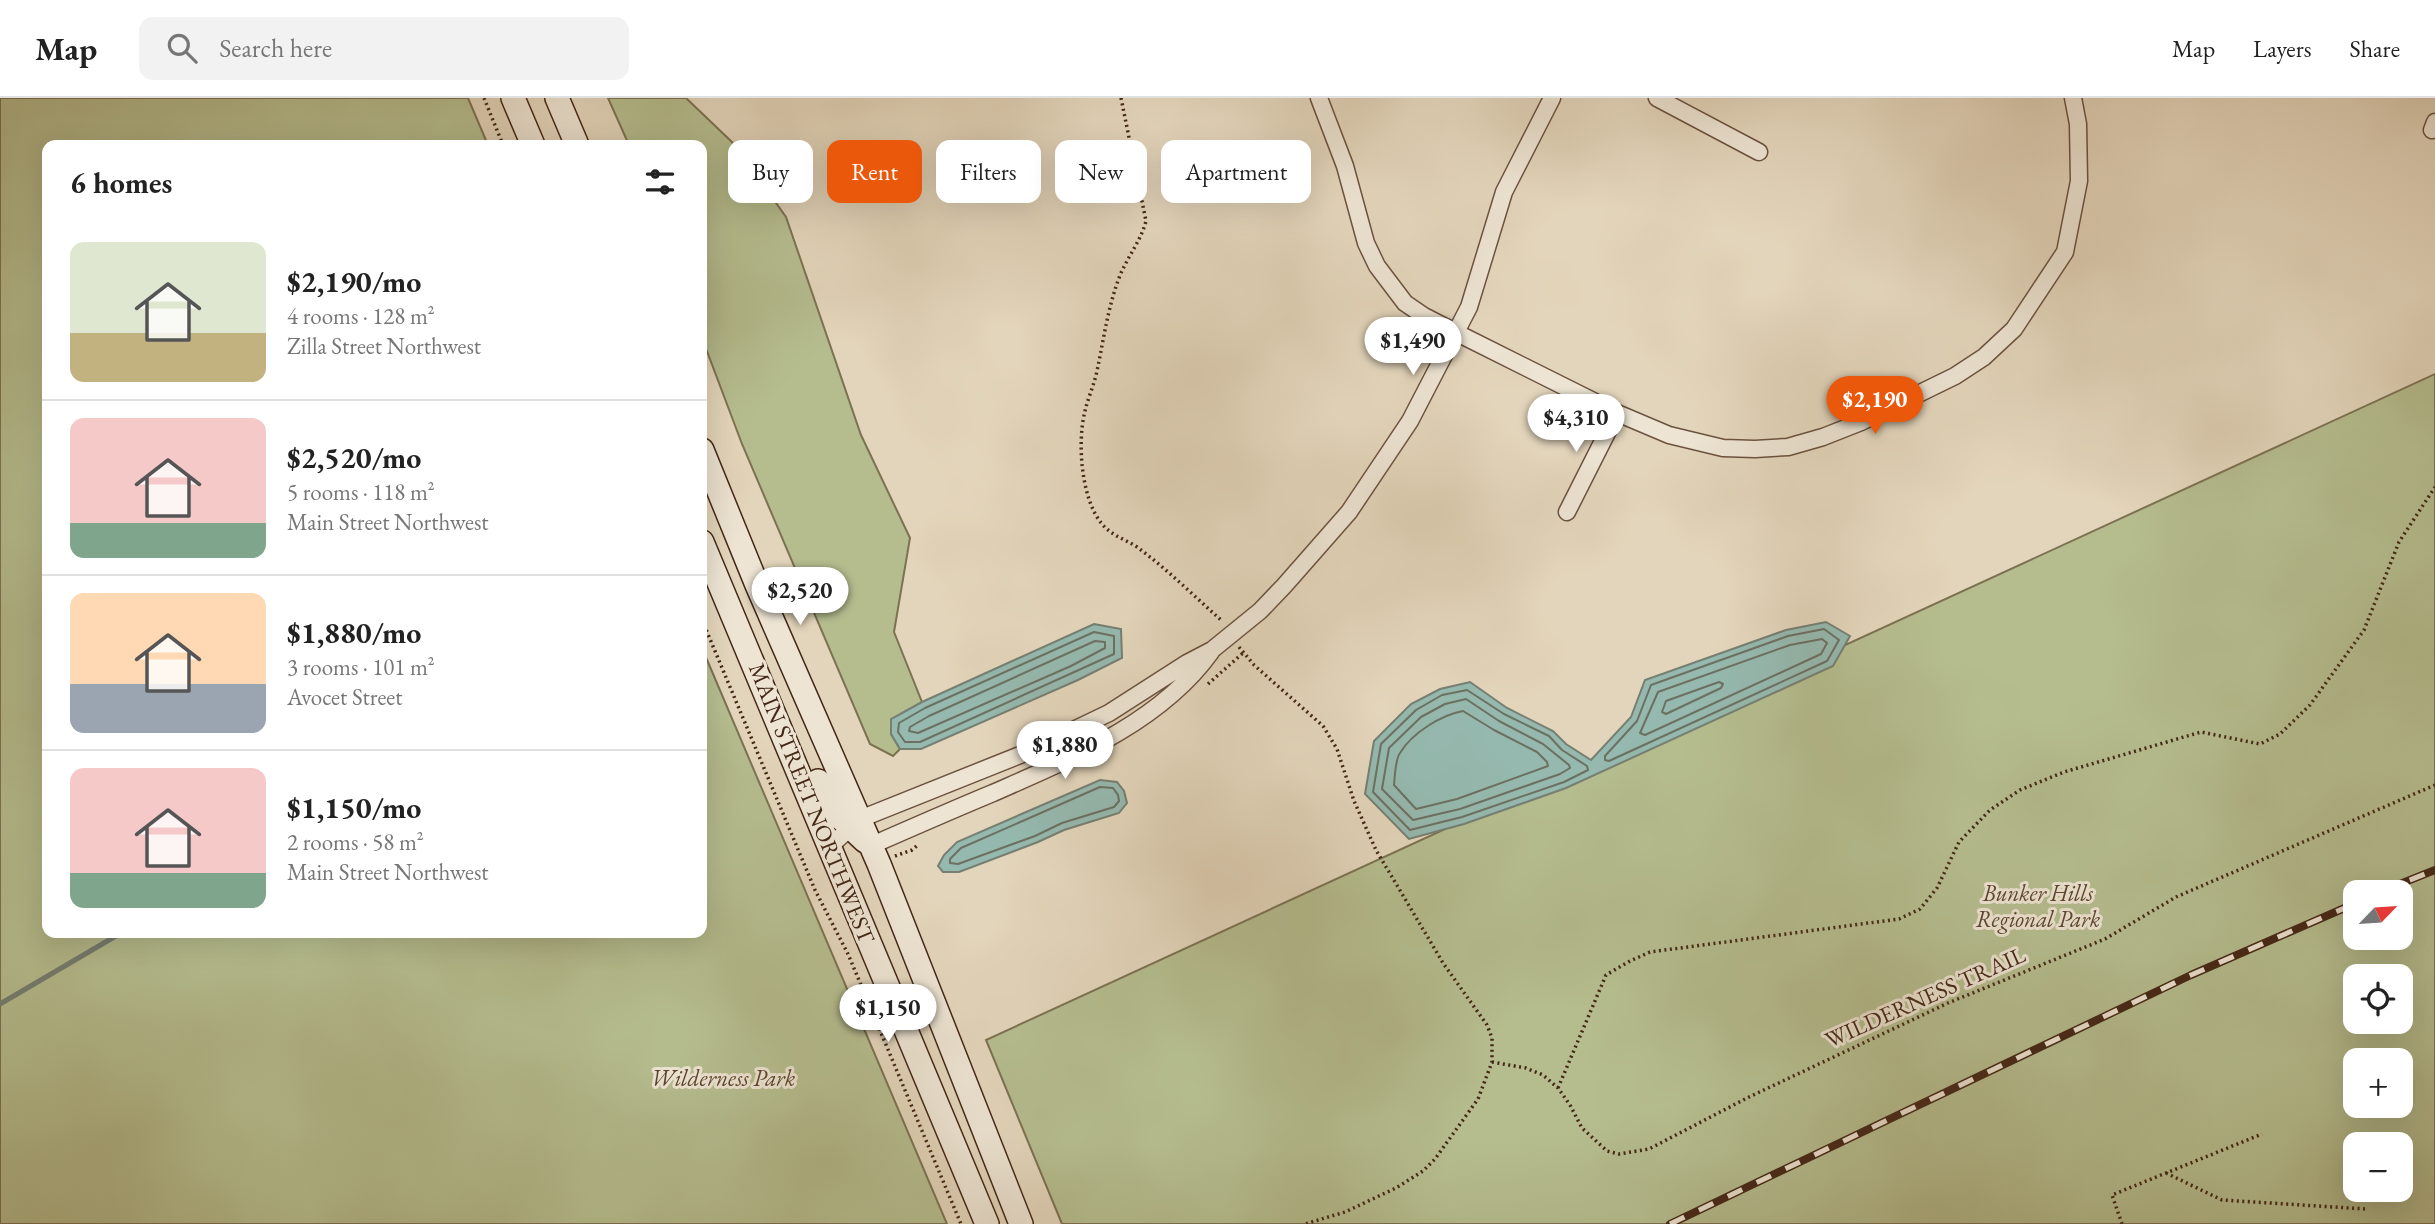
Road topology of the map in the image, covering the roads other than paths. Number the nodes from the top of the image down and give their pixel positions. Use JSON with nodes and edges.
{"nodes":[{"id":1,"x":513,"y":98,"type":"edge"},
{"id":2,"x":557,"y":98,"type":"edge"},
{"id":3,"x":1320,"y":98,"type":"edge"},
{"id":4,"x":1552,"y":98,"type":"edge"},
{"id":5,"x":1657,"y":98,"type":"edge"},
{"id":6,"x":2073,"y":98,"type":"edge"},
{"id":7,"x":531,"y":140,"type":"edge"},
{"id":8,"x":575,"y":140,"type":"edge"},
{"id":9,"x":1759,"y":152,"type":"dead end"},
{"id":10,"x":1457,"y":333,"type":"junction"},
{"id":11,"x":1617,"y":413,"type":"junction"},
{"id":12,"x":707,"y":462,"type":"edge"},
{"id":13,"x":1567,"y":512,"type":"dead end"},
{"id":14,"x":707,"y":554,"type":"edge"},
{"id":15,"x":1212,"y":650,"type":"junction"},
{"id":16,"x":750,"y":653,"type":"junction"},
{"id":17,"x":855,"y":823,"type":"junction"},
{"id":18,"x":870,"y":846,"type":"junction"},
{"id":19,"x":829,"y":847,"type":"junction"},
{"id":20,"x":987,"y":1224,"type":"edge"},
{"id":21,"x":1021,"y":1224,"type":"edge"}],
"edges":[{"from":1,"to":7,"type":"main road"},
{"from":2,"to":8,"type":"main road"},
{"from":3,"to":10,"type":"street"},
{"from":4,"to":10,"type":"street"},
{"from":5,"to":9,"type":"street"},
{"from":6,"to":11,"type":"street"},
{"from":10,"to":11,"type":"street"},
{"from":10,"to":15,"type":"street"},
{"from":11,"to":13,"type":"street"},
{"from":12,"to":17,"type":"main road","name":"MAIN STREET NORTHWEST"},
{"from":14,"to":16,"type":"main road","name":"MAIN STREET NORTHWEST"},
{"from":15,"to":17,"type":"street"},
{"from":15,"to":18,"type":"street"},
{"from":16,"to":17,"type":"main road","name":"MAIN STREET NORTHWEST"},
{"from":16,"to":19,"type":"main road","name":"MAIN STREET NORTHWEST"},
{"from":17,"to":18,"type":"main road","name":"MAIN STREET NORTHWEST"},
{"from":17,"to":19,"type":"street"},
{"from":18,"to":21,"type":"main road","name":"MAIN STREET NORTHWEST"},
{"from":19,"to":20,"type":"main road","name":"MAIN STREET NORTHWEST"}]}
